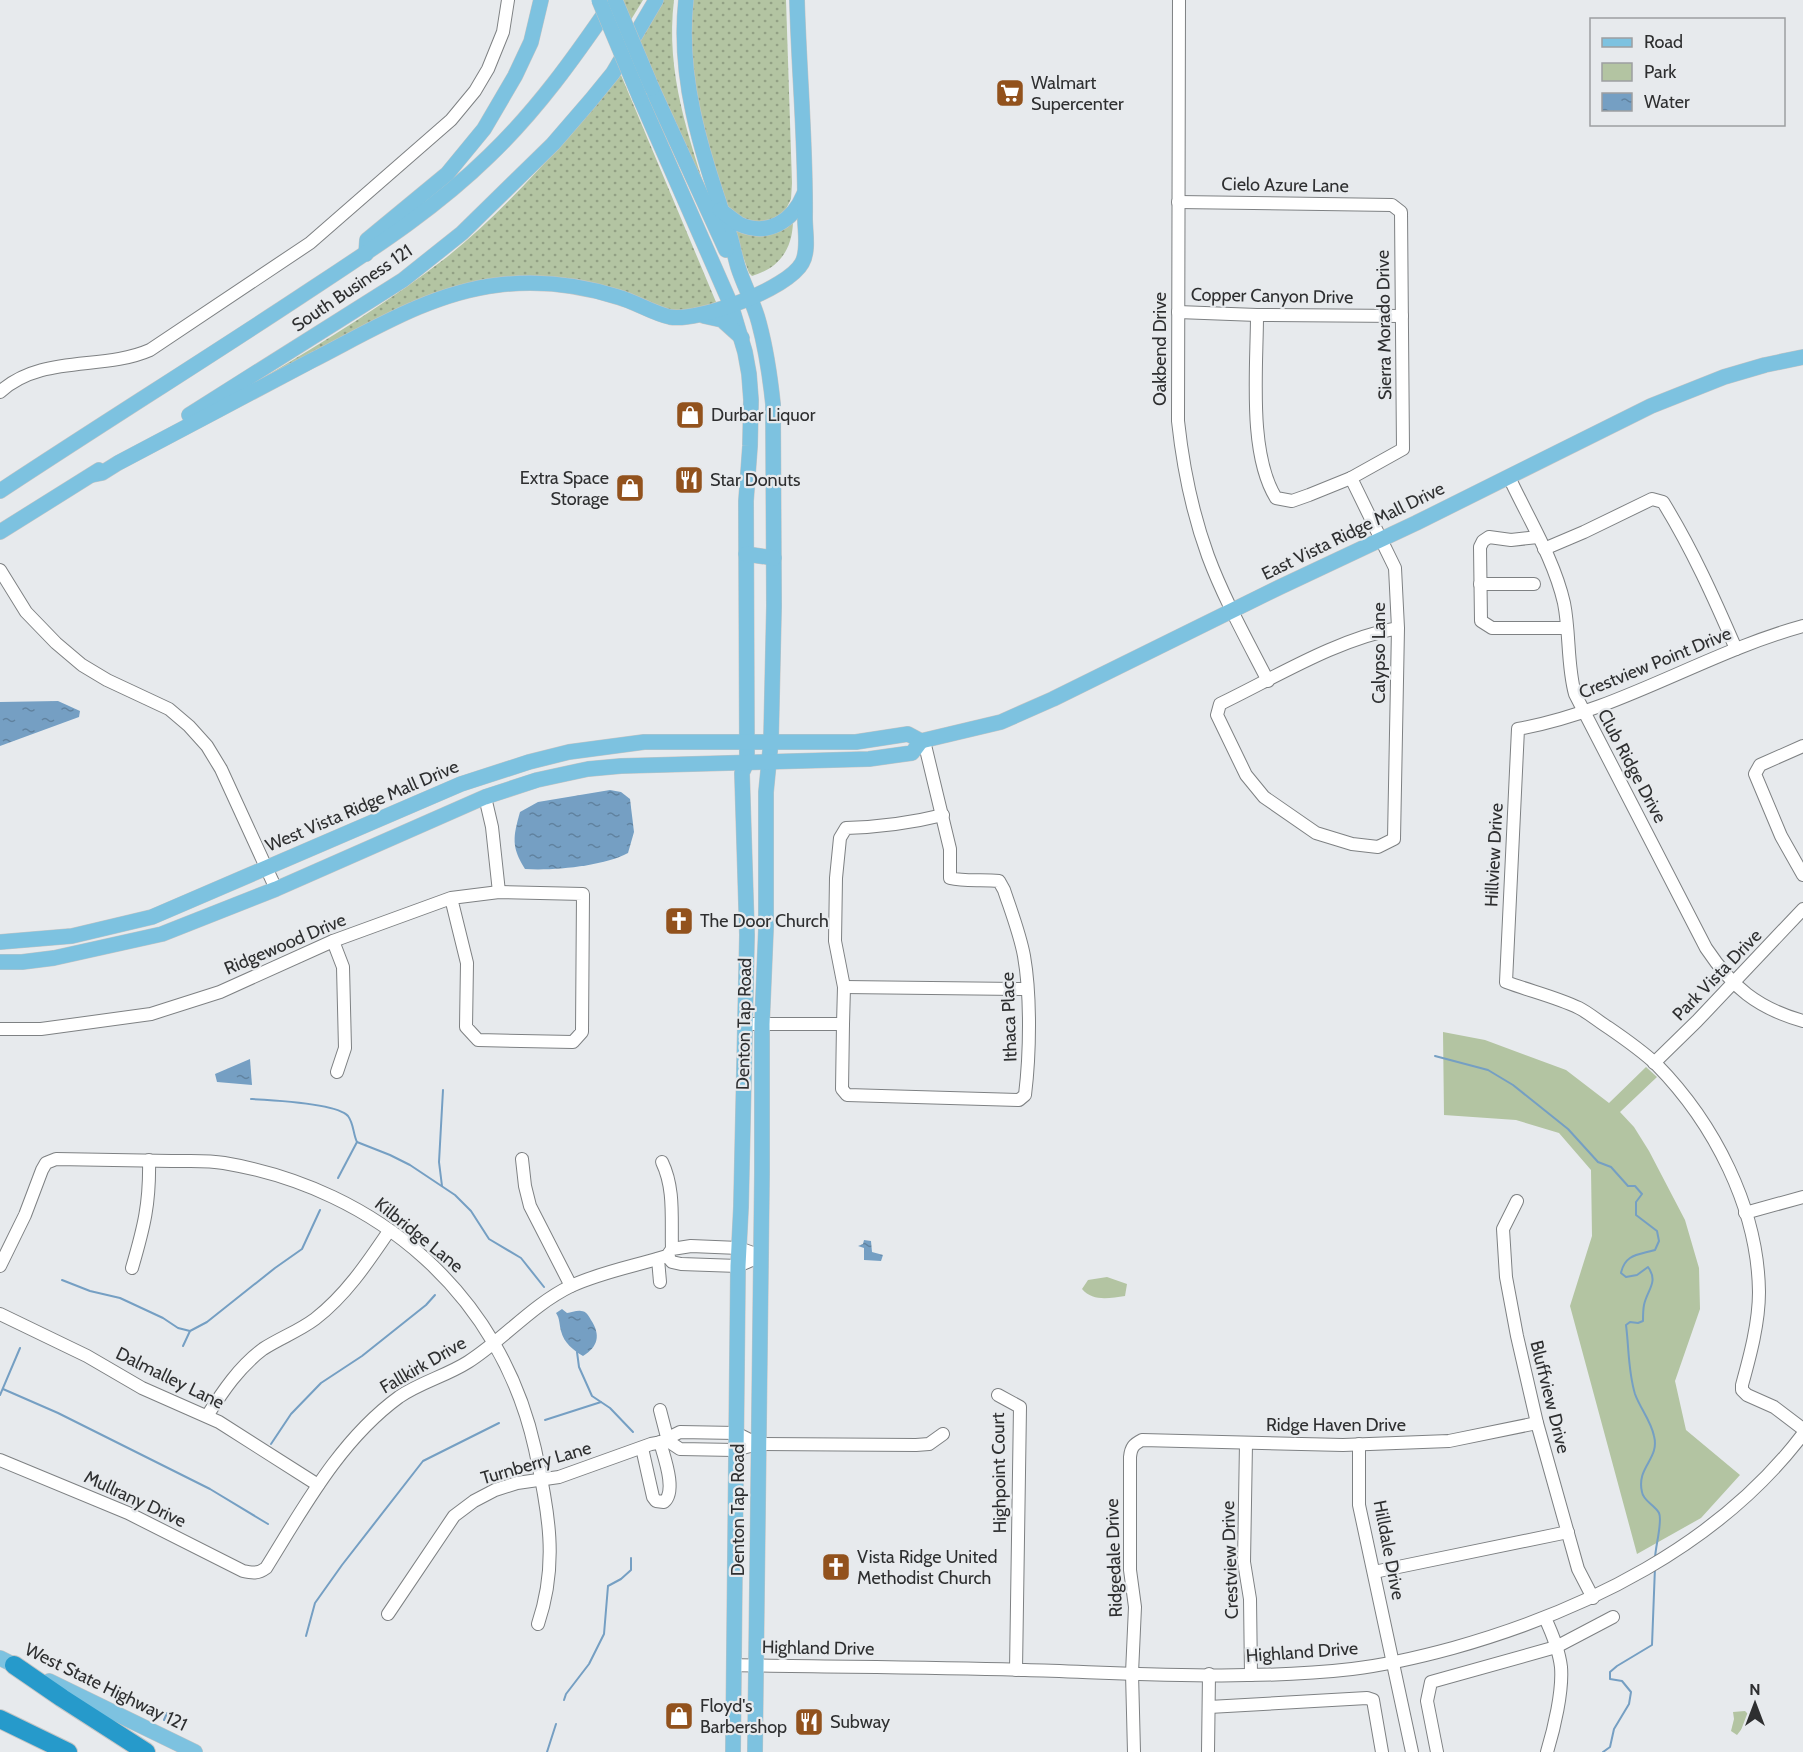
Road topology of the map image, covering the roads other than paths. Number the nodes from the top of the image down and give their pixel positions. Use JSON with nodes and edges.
{"nodes":[{"id":1,"x":508,"y":0,"type":"edge"},
{"id":2,"x":541,"y":0,"type":"edge"},
{"id":3,"x":599,"y":0,"type":"edge"},
{"id":4,"x":615,"y":0,"type":"edge"},
{"id":5,"x":656,"y":0,"type":"edge"},
{"id":6,"x":686,"y":0,"type":"edge"},
{"id":7,"x":797,"y":0,"type":"edge"},
{"id":8,"x":1179,"y":0,"type":"edge"},
{"id":9,"x":646,"y":93,"type":"junction"},
{"id":10,"x":805,"y":192,"type":"junction"},
{"id":11,"x":1178,"y":202,"type":"junction"},
{"id":12,"x":1392,"y":205,"type":"joint"},
{"id":13,"x":720,"y":209,"type":"junction"},
{"id":14,"x":366,"y":254,"type":"junction"},
{"id":15,"x":738,"y":266,"type":"junction"},
{"id":16,"x":782,"y":281,"type":"junction"},
{"id":17,"x":750,"y":298,"type":"junction"},
{"id":18,"x":731,"y":304,"type":"junction"},
{"id":19,"x":1178,"y":312,"type":"junction"},
{"id":20,"x":1257,"y":315,"type":"junction"},
{"id":21,"x":704,"y":316,"type":"junction"},
{"id":22,"x":1402,"y":316,"type":"junction"},
{"id":23,"x":758,"y":318,"type":"junction"},
{"id":24,"x":742,"y":338,"type":"junction"},
{"id":25,"x":1803,"y":357,"type":"edge"},
{"id":26,"x":0,"y":392,"type":"edge"},
{"id":27,"x":92,"y":475,"type":"junction"},
{"id":28,"x":1509,"y":477,"type":"junction"},
{"id":29,"x":1351,"y":478,"type":"junction"},
{"id":30,"x":0,"y":491,"type":"edge"},
{"id":31,"x":0,"y":532,"type":"edge"},
{"id":32,"x":1538,"y":537,"type":"junction"},
{"id":33,"x":1383,"y":539,"type":"junction"},
{"id":34,"x":1544,"y":549,"type":"junction"},
{"id":35,"x":746,"y":554,"type":"junction"},
{"id":36,"x":774,"y":558,"type":"junction"},
{"id":37,"x":0,"y":570,"type":"edge"},
{"id":38,"x":1480,"y":584,"type":"junction"},
{"id":39,"x":1534,"y":584,"type":"dead end"},
{"id":40,"x":1233,"y":611,"type":"junction"},
{"id":41,"x":1803,"y":626,"type":"edge"},
{"id":42,"x":1398,"y":628,"type":"junction"},
{"id":43,"x":1566,"y":628,"type":"junction"},
{"id":44,"x":1736,"y":649,"type":"junction"},
{"id":45,"x":1268,"y":681,"type":"junction"},
{"id":46,"x":1583,"y":713,"type":"junction"},
{"id":47,"x":1518,"y":729,"type":"joint"},
{"id":48,"x":771,"y":741,"type":"junction"},
{"id":49,"x":922,"y":741,"type":"junction"},
{"id":50,"x":747,"y":742,"type":"junction"},
{"id":51,"x":1803,"y":746,"type":"edge"},
{"id":52,"x":747,"y":762,"type":"junction"},
{"id":53,"x":769,"y":762,"type":"junction"},
{"id":54,"x":488,"y":774,"type":"junction"},
{"id":55,"x":485,"y":797,"type":"junction"},
{"id":56,"x":943,"y":815,"type":"junction"},
{"id":57,"x":267,"y":869,"type":"junction"},
{"id":58,"x":1803,"y":875,"type":"edge"},
{"id":59,"x":276,"y":889,"type":"junction"},
{"id":60,"x":499,"y":892,"type":"junction"},
{"id":61,"x":451,"y":898,"type":"junction"},
{"id":62,"x":1803,"y":909,"type":"edge"},
{"id":63,"x":333,"y":941,"type":"junction"},
{"id":64,"x":0,"y":942,"type":"edge"},
{"id":65,"x":0,"y":962,"type":"edge"},
{"id":66,"x":1733,"y":984,"type":"junction"},
{"id":67,"x":844,"y":987,"type":"junction"},
{"id":68,"x":1027,"y":989,"type":"junction"},
{"id":69,"x":1803,"y":1021,"type":"edge"},
{"id":70,"x":745,"y":1024,"type":"junction"},
{"id":71,"x":762,"y":1024,"type":"junction"},
{"id":72,"x":843,"y":1024,"type":"junction"},
{"id":73,"x":0,"y":1029,"type":"edge"},
{"id":74,"x":1654,"y":1063,"type":"junction"},
{"id":75,"x":337,"y":1072,"type":"dead end"},
{"id":76,"x":522,"y":1159,"type":"dead end"},
{"id":77,"x":149,"y":1160,"type":"junction"},
{"id":78,"x":662,"y":1162,"type":"dead end"},
{"id":79,"x":1803,"y":1197,"type":"edge"},
{"id":80,"x":1517,"y":1201,"type":"dead end"},
{"id":81,"x":1745,"y":1213,"type":"junction"},
{"id":82,"x":390,"y":1231,"type":"junction"},
{"id":83,"x":739,"y":1248,"type":"junction"},
{"id":84,"x":666,"y":1255,"type":"junction"},
{"id":85,"x":761,"y":1256,"type":"junction"},
{"id":86,"x":0,"y":1266,"type":"edge"},
{"id":87,"x":738,"y":1266,"type":"junction"},
{"id":88,"x":132,"y":1268,"type":"dead end"},
{"id":89,"x":660,"y":1282,"type":"dead end"},
{"id":90,"x":571,"y":1286,"type":"junction"},
{"id":91,"x":0,"y":1314,"type":"edge"},
{"id":92,"x":492,"y":1344,"type":"junction"},
{"id":93,"x":998,"y":1395,"type":"dead end"},
{"id":94,"x":660,"y":1410,"type":"dead end"},
{"id":95,"x":207,"y":1416,"type":"junction"},
{"id":96,"x":1537,"y":1423,"type":"junction"},
{"id":97,"x":1803,"y":1429,"type":"edge"},
{"id":98,"x":736,"y":1433,"type":"junction"},
{"id":99,"x":943,"y":1434,"type":"dead end"},
{"id":100,"x":1803,"y":1434,"type":"edge"},
{"id":101,"x":664,"y":1441,"type":"junction"},
{"id":102,"x":1246,"y":1443,"type":"junction"},
{"id":103,"x":758,"y":1444,"type":"junction"},
{"id":104,"x":1135,"y":1444,"type":"joint"},
{"id":105,"x":1359,"y":1444,"type":"junction"},
{"id":106,"x":642,"y":1448,"type":"junction"},
{"id":107,"x":735,"y":1450,"type":"junction"},
{"id":108,"x":0,"y":1460,"type":"edge"},
{"id":109,"x":541,"y":1480,"type":"junction"},
{"id":110,"x":318,"y":1485,"type":"junction"},
{"id":111,"x":1568,"y":1532,"type":"junction"},
{"id":112,"x":1374,"y":1572,"type":"junction"},
{"id":113,"x":254,"y":1573,"type":"joint"},
{"id":114,"x":1593,"y":1598,"type":"junction"},
{"id":115,"x":388,"y":1614,"type":"dead end"},
{"id":116,"x":1613,"y":1617,"type":"dead end"},
{"id":117,"x":1545,"y":1618,"type":"junction"},
{"id":118,"x":538,"y":1624,"type":"dead end"},
{"id":119,"x":1556,"y":1647,"type":"junction"},
{"id":120,"x":7,"y":1661,"type":"edge"},
{"id":121,"x":1393,"y":1661,"type":"junction"},
{"id":122,"x":733,"y":1665,"type":"junction"},
{"id":123,"x":756,"y":1665,"type":"junction"},
{"id":124,"x":1016,"y":1670,"type":"junction"},
{"id":125,"x":1132,"y":1673,"type":"junction"},
{"id":126,"x":1209,"y":1674,"type":"junction"},
{"id":127,"x":1251,"y":1675,"type":"junction"},
{"id":128,"x":1209,"y":1707,"type":"junction"},
{"id":129,"x":0,"y":1719,"type":"edge"},
{"id":130,"x":733,"y":1735,"type":"junction"},
{"id":131,"x":68,"y":1752,"type":"edge"},
{"id":132,"x":146,"y":1752,"type":"edge"},
{"id":133,"x":195,"y":1752,"type":"edge"},
{"id":134,"x":733,"y":1752,"type":"edge"},
{"id":135,"x":738,"y":1752,"type":"edge"},
{"id":136,"x":755,"y":1752,"type":"edge"},
{"id":137,"x":1134,"y":1752,"type":"edge"},
{"id":138,"x":1208,"y":1752,"type":"edge"},
{"id":139,"x":1382,"y":1752,"type":"edge"},
{"id":140,"x":1412,"y":1752,"type":"edge"},
{"id":141,"x":1437,"y":1752,"type":"edge"},
{"id":142,"x":1547,"y":1752,"type":"edge"}],
"edges":[{"from":1,"to":26,"type":"street"},
{"from":2,"to":14,"type":"main road"},
{"from":3,"to":9,"type":"main road","bridge":true},
{"from":4,"to":9,"type":"main road","bridge":true},
{"from":4,"to":14,"type":"main road","name":"South Business 121"},
{"from":5,"to":27,"type":"main road","name":"South Business 121"},
{"from":6,"to":13,"type":"main road"},
{"from":7,"to":10,"type":"main road"},
{"from":8,"to":11,"type":"street","name":"Oakbend Drive"},
{"from":9,"to":15,"type":"main road"},
{"from":9,"to":18,"type":"main road","name":"Denton Tap Road"},
{"from":10,"to":13,"type":"main road"},
{"from":10,"to":16,"type":"main road"},
{"from":11,"to":12,"type":"street","name":"Cielo Azure Lane"},
{"from":11,"to":19,"type":"street","name":"Oakbend Drive"},
{"from":12,"to":22,"type":"street","name":"Sierra Morado Drive"},
{"from":13,"to":15,"type":"main road"},
{"from":14,"to":30,"type":"main road","name":"South Business 121"},
{"from":15,"to":17,"type":"main road","name":"Denton Tap Road"},
{"from":16,"to":17,"type":"main road"},
{"from":16,"to":23,"type":"main road"},
{"from":17,"to":18,"type":"main road"},
{"from":17,"to":23,"type":"main road","name":"Denton Tap Road"},
{"from":18,"to":21,"type":"main road"},
{"from":18,"to":24,"type":"main road","name":"Denton Tap Road"},
{"from":19,"to":20,"type":"street","name":"Copper Canyon Drive"},
{"from":19,"to":40,"type":"street","name":"Oakbend Drive"},
{"from":20,"to":22,"type":"street","name":"Copper Canyon Drive"},
{"from":20,"to":29,"type":"street"},
{"from":21,"to":24,"type":"main road"},
{"from":21,"to":27,"type":"main road"},
{"from":22,"to":29,"type":"street","name":"Sierra Morado Drive"},
{"from":23,"to":36,"type":"main road","name":"Denton Tap Road"},
{"from":24,"to":35,"type":"main road","name":"Denton Tap Road"},
{"from":25,"to":28,"type":"main road","name":"East Vista Ridge Mall Drive"},
{"from":27,"to":31,"type":"main road","name":"South Business 121"},
{"from":28,"to":32,"type":"street","name":"Club Ridge Drive"},
{"from":28,"to":33,"type":"main road","name":"East Vista Ridge Mall Drive"},
{"from":29,"to":33,"type":"street","name":"Calypso Lane"},
{"from":32,"to":34,"type":"street","name":"Club Ridge Drive"},
{"from":32,"to":38,"type":"street"},
{"from":33,"to":40,"type":"main road","name":"East Vista Ridge Mall Drive"},
{"from":33,"to":42,"type":"street","name":"Calypso Lane"},
{"from":34,"to":43,"type":"street","name":"Club Ridge Drive"},
{"from":34,"to":44,"type":"street"},
{"from":35,"to":36,"type":"main road"},
{"from":35,"to":50,"type":"main road","name":"Denton Tap Road"},
{"from":36,"to":48,"type":"main road","name":"Denton Tap Road"},
{"from":37,"to":57,"type":"street"},
{"from":38,"to":39,"type":"street"},
{"from":38,"to":43,"type":"street"},
{"from":40,"to":45,"type":"street","name":"Oakbend Drive"},
{"from":40,"to":49,"type":"main road","name":"East Vista Ridge Mall Drive"},
{"from":41,"to":44,"type":"street","name":"Crestview Point Drive"},
{"from":42,"to":45,"type":"street"},
{"from":42,"to":45,"type":"street","name":"Calypso Lane"},
{"from":43,"to":46,"type":"street","name":"Club Ridge Drive"},
{"from":44,"to":46,"type":"street","name":"Crestview Point Drive"},
{"from":46,"to":47,"type":"street","name":"Crestview Point Drive"},
{"from":46,"to":66,"type":"street","name":"Club Ridge Drive"},
{"from":47,"to":74,"type":"street","name":"Hillview Drive"},
{"from":48,"to":49,"type":"main road","name":"East Vista Ridge Mall Drive"},
{"from":48,"to":50,"type":"main road","name":"East Vista Ridge Mall Drive"},
{"from":48,"to":53,"type":"main road","name":"Denton Tap Road"},
{"from":49,"to":53,"type":"main road","name":"East Vista Ridge Mall Drive"},
{"from":49,"to":56,"type":"street","name":"Ithaca Place"},
{"from":50,"to":52,"type":"main road","name":"Denton Tap Road"},
{"from":50,"to":54,"type":"main road","name":"West Vista Ridge Mall Drive"},
{"from":51,"to":58,"type":"street"},
{"from":52,"to":53,"type":"main road","name":"East Vista Ridge Mall Drive"},
{"from":52,"to":55,"type":"main road"},
{"from":52,"to":70,"type":"main road","name":"Denton Tap Road"},
{"from":53,"to":71,"type":"main road","name":"Denton Tap Road"},
{"from":54,"to":55,"type":"main road"},
{"from":54,"to":57,"type":"main road","name":"West Vista Ridge Mall Drive"},
{"from":55,"to":59,"type":"main road"},
{"from":55,"to":60,"type":"street"},
{"from":56,"to":67,"type":"street"},
{"from":56,"to":68,"type":"street","name":"Ithaca Place"},
{"from":57,"to":59,"type":"street"},
{"from":57,"to":64,"type":"main road","name":"West Vista Ridge Mall Drive"},
{"from":59,"to":65,"type":"main road"},
{"from":60,"to":61,"type":"street","name":"Ridgewood Drive"},
{"from":60,"to":61,"type":"street","name":"Ridgewood Drive"},
{"from":61,"to":63,"type":"street","name":"Ridgewood Drive"},
{"from":62,"to":66,"type":"street","name":"Park Vista Drive"},
{"from":63,"to":73,"type":"street","name":"Ridgewood Drive"},
{"from":63,"to":75,"type":"street"},
{"from":66,"to":69,"type":"street","name":"Club Ridge Drive"},
{"from":66,"to":74,"type":"street","name":"Park Vista Drive"},
{"from":67,"to":68,"type":"street"},
{"from":67,"to":72,"type":"street"},
{"from":68,"to":72,"type":"street","name":"Ithaca Place"},
{"from":70,"to":71,"type":"street"},
{"from":70,"to":83,"type":"main road","name":"Denton Tap Road"},
{"from":71,"to":72,"type":"street"},
{"from":71,"to":85,"type":"main road","name":"Denton Tap Road"},
{"from":74,"to":81,"type":"street"},
{"from":76,"to":90,"type":"street"},
{"from":77,"to":82,"type":"street","name":"Kilbridge Lane"},
{"from":77,"to":86,"type":"street","name":"Kilbridge Lane"},
{"from":77,"to":88,"type":"street"},
{"from":78,"to":84,"type":"street"},
{"from":79,"to":81,"type":"street"},
{"from":80,"to":96,"type":"street","name":"Bluffview Drive"},
{"from":81,"to":97,"type":"street"},
{"from":82,"to":92,"type":"street","name":"Kilbridge Lane"},
{"from":82,"to":95,"type":"street"},
{"from":83,"to":84,"type":"street","name":"Fallkirk Drive"},
{"from":83,"to":85,"type":"street","name":"Fallkirk Drive"},
{"from":83,"to":87,"type":"main road","name":"Denton Tap Road"},
{"from":84,"to":87,"type":"street"},
{"from":84,"to":89,"type":"street"},
{"from":84,"to":90,"type":"street","name":"Fallkirk Drive"},
{"from":85,"to":87,"type":"street"},
{"from":85,"to":103,"type":"main road","name":"Denton Tap Road"},
{"from":87,"to":98,"type":"main road","name":"Denton Tap Road"},
{"from":90,"to":92,"type":"street","name":"Fallkirk Drive"},
{"from":91,"to":95,"type":"street","name":"Dalmalley Lane"},
{"from":92,"to":109,"type":"street","name":"Kilbridge Lane"},
{"from":92,"to":110,"type":"street","name":"Fallkirk Drive"},
{"from":93,"to":124,"type":"street","name":"Highpoint Court"},
{"from":94,"to":101,"type":"street"},
{"from":95,"to":110,"type":"street","name":"Dalmalley Lane"},
{"from":96,"to":105,"type":"street","name":"Ridge Haven Drive"},
{"from":96,"to":111,"type":"street","name":"Bluffview Drive"},
{"from":98,"to":101,"type":"street","name":"Turnberry Lane"},
{"from":98,"to":103,"type":"street","name":"Turnberry Lane"},
{"from":98,"to":107,"type":"main road","name":"Denton Tap Road"},
{"from":99,"to":103,"type":"street"},
{"from":100,"to":114,"type":"street","name":"Highland Drive"},
{"from":101,"to":106,"type":"street","name":"Turnberry Lane"},
{"from":101,"to":106,"type":"street"},
{"from":101,"to":107,"type":"street"},
{"from":102,"to":104,"type":"street","name":"Ridge Haven Drive"},
{"from":102,"to":105,"type":"street","name":"Ridge Haven Drive"},
{"from":102,"to":127,"type":"street","name":"Crestview Drive"},
{"from":103,"to":107,"type":"street"},
{"from":103,"to":123,"type":"main road","name":"Denton Tap Road"},
{"from":104,"to":125,"type":"street","name":"Ridgedale Drive"},
{"from":105,"to":112,"type":"street","name":"Hilldale Drive"},
{"from":106,"to":109,"type":"street","name":"Turnberry Lane"},
{"from":107,"to":122,"type":"main road","name":"Denton Tap Road"},
{"from":108,"to":113,"type":"street","name":"Mullrany Drive"},
{"from":109,"to":115,"type":"street","name":"Turnberry Lane"},
{"from":109,"to":118,"type":"street","name":"Kilbridge Lane"},
{"from":110,"to":113,"type":"street","name":"Fallkirk Drive"},
{"from":111,"to":112,"type":"street"},
{"from":111,"to":114,"type":"street","name":"Bluffview Drive"},
{"from":112,"to":121,"type":"street","name":"Hilldale Drive"},
{"from":114,"to":117,"type":"street","name":"Highland Drive"},
{"from":116,"to":119,"type":"street"},
{"from":117,"to":119,"type":"street"},
{"from":117,"to":121,"type":"street","name":"Highland Drive"},
{"from":119,"to":141,"type":"street"},
{"from":119,"to":142,"type":"street"},
{"from":120,"to":132,"type":"highway"},
{"from":120,"to":133,"type":"main road","name":"West State Highway 121"},
{"from":121,"to":127,"type":"street","name":"Highland Drive"},
{"from":121,"to":140,"type":"street","name":"Hilldale Drive"},
{"from":122,"to":123,"type":"street","name":"Highland Drive"},
{"from":122,"to":130,"type":"main road","name":"Denton Tap Road"},
{"from":123,"to":124,"type":"street","name":"Highland Drive"},
{"from":123,"to":136,"type":"main road","name":"Denton Tap Road"},
{"from":124,"to":125,"type":"street","name":"Highland Drive"},
{"from":125,"to":126,"type":"street","name":"Highland Drive"},
{"from":125,"to":137,"type":"street","name":"Ridgedale Drive"},
{"from":126,"to":127,"type":"street","name":"Highland Drive"},
{"from":126,"to":128,"type":"street"},
{"from":128,"to":138,"type":"street"},
{"from":128,"to":139,"type":"street"},
{"from":129,"to":131,"type":"highway"},
{"from":130,"to":134,"type":"main road","name":"Denton Tap Road"},
{"from":130,"to":135,"type":"main road"}]}
